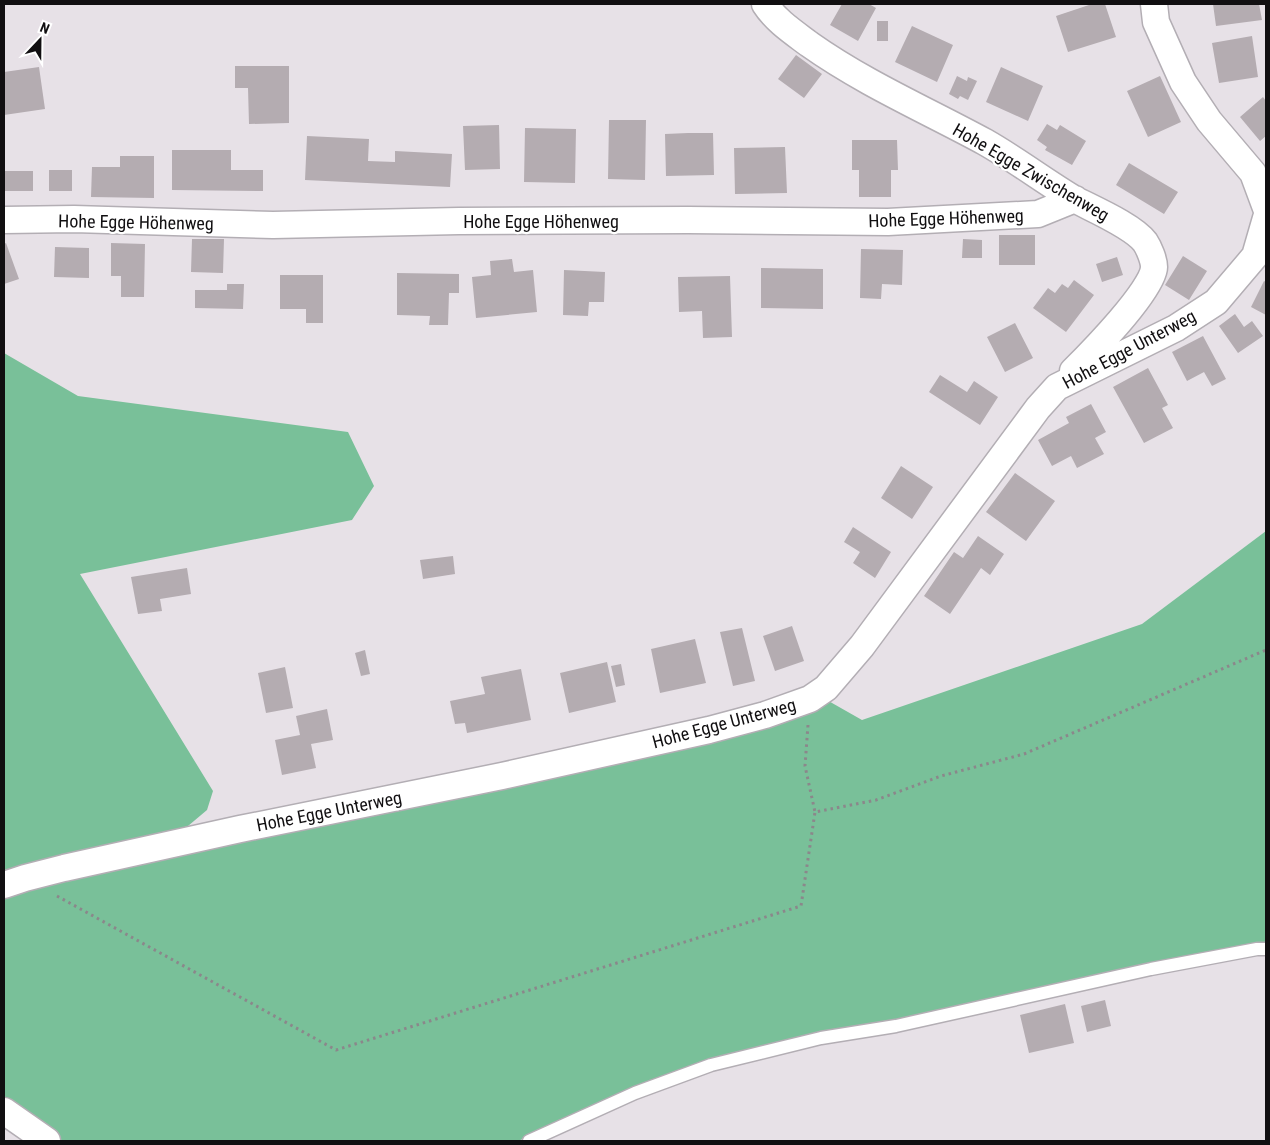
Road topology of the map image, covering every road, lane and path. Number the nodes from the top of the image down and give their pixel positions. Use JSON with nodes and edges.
{"nodes":[{"id":1,"x":765,"y":4,"type":"edge"},
{"id":2,"x":1154,"y":4,"type":"edge"},
{"id":3,"x":1075,"y":199,"type":"junction"},
{"id":4,"x":1266,"y":208,"type":"edge"},
{"id":5,"x":1266,"y":218,"type":"edge"},
{"id":6,"x":4,"y":220,"type":"edge"},
{"id":7,"x":1057,"y":387,"type":"junction"},
{"id":8,"x":1266,"y":650,"type":"edge"},
{"id":9,"x":810,"y":700,"type":"junction"},
{"id":10,"x":815,"y":812,"type":"junction"},
{"id":11,"x":14,"y":882,"type":"edge"},
{"id":12,"x":1266,"y":949,"type":"edge"},
{"id":13,"x":4,"y":1111,"type":"edge"},
{"id":14,"x":47,"y":1141,"type":"edge"},
{"id":15,"x":529,"y":1141,"type":"edge"}],
"edges":[{"from":1,"to":3,"type":"street","name":"Hohe Egge Zwischenweg"},
{"from":2,"to":4,"type":"street"},
{"from":3,"to":6,"type":"street","name":"Hohe Egge Höhenweg"},
{"from":3,"to":7,"type":"street","name":"Hohe Egge Zwischenweg"},
{"from":5,"to":7,"type":"street","name":"Hohe Egge Unterweg"},
{"from":7,"to":9,"type":"street","name":"Hohe Egge Unterweg"},
{"from":8,"to":10,"type":"path"},
{"from":9,"to":10,"type":"path"},
{"from":9,"to":11,"type":"street","name":"Hohe Egge Unterweg"},
{"from":10,"to":11,"type":"path"},
{"from":12,"to":15,"type":"lane"},
{"from":13,"to":14,"type":"street"}]}
